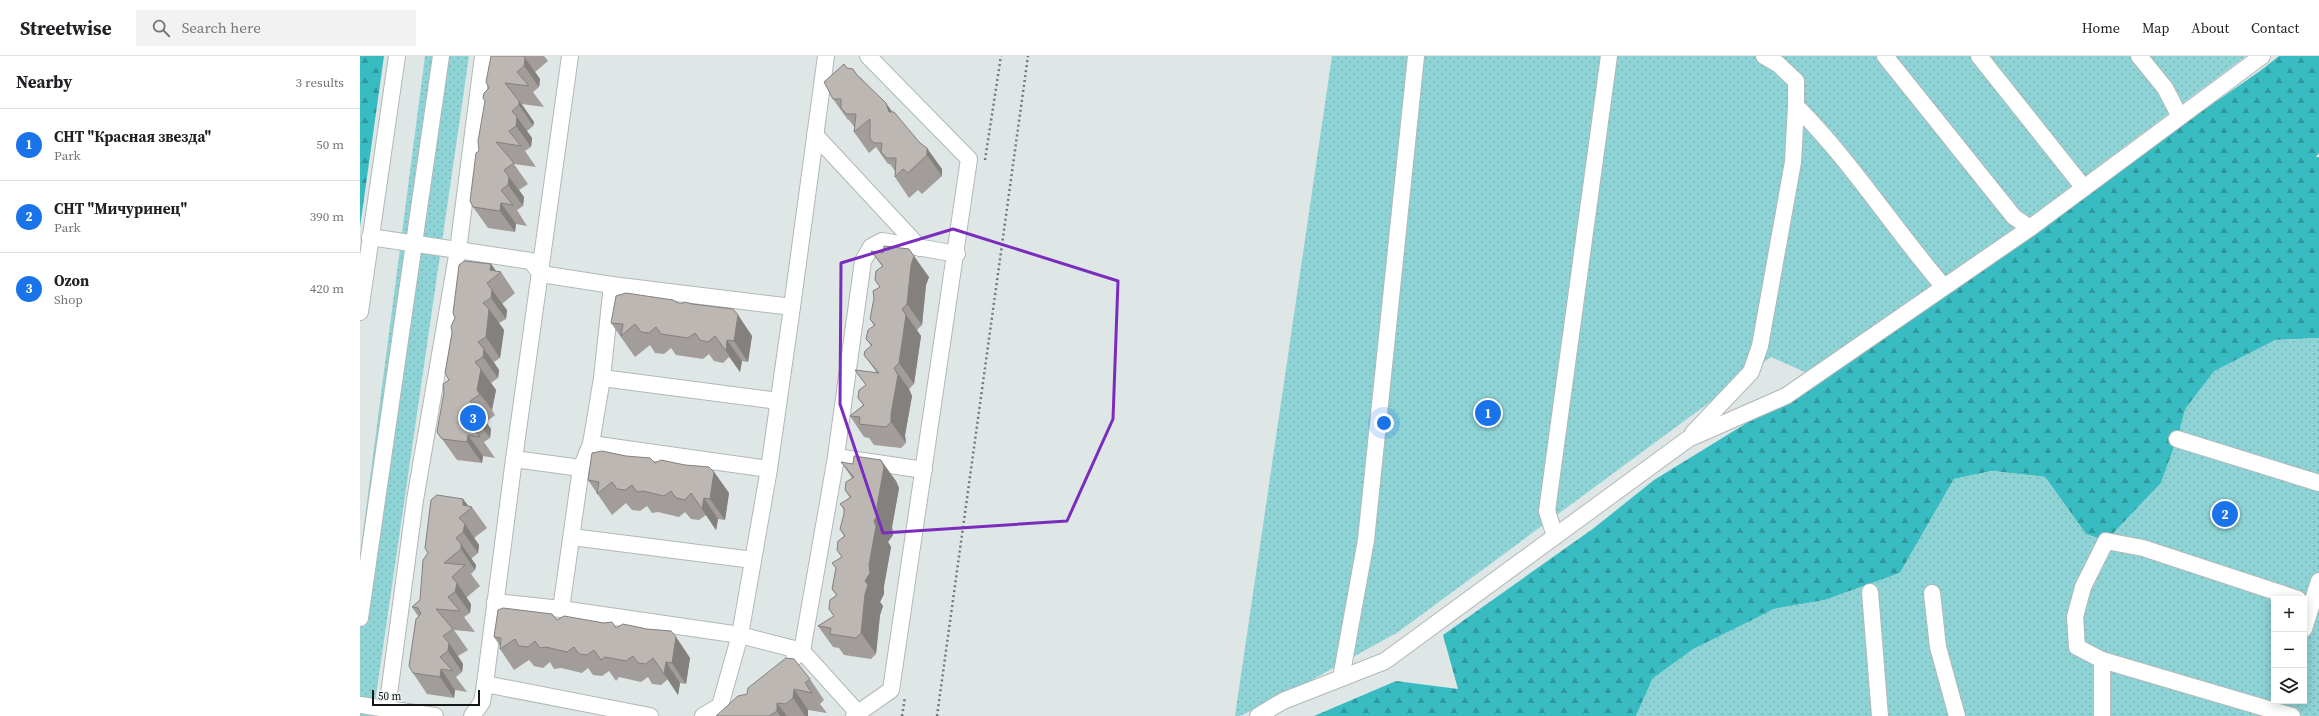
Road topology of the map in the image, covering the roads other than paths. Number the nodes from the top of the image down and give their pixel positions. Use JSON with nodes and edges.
{"nodes":[{"id":1,"x":397,"y":56,"type":"edge"},
{"id":2,"x":441,"y":56,"type":"edge"},
{"id":3,"x":483,"y":56,"type":"edge"},
{"id":4,"x":570,"y":56,"type":"edge"},
{"id":5,"x":826,"y":56,"type":"edge"},
{"id":6,"x":868,"y":56,"type":"edge"},
{"id":7,"x":1416,"y":56,"type":"edge"},
{"id":8,"x":1609,"y":56,"type":"edge"},
{"id":9,"x":1764,"y":56,"type":"edge"},
{"id":10,"x":1885,"y":56,"type":"edge"},
{"id":11,"x":1979,"y":56,"type":"edge"},
{"id":12,"x":2139,"y":56,"type":"edge"},
{"id":13,"x":2262,"y":56,"type":"edge"},
{"id":14,"x":1796,"y":106,"type":"junction"},
{"id":15,"x":2179,"y":116,"type":"junction"},
{"id":16,"x":815,"y":135,"type":"junction"},
{"id":17,"x":2084,"y":188,"type":"junction"},
{"id":18,"x":2030,"y":228,"type":"junction"},
{"id":19,"x":370,"y":237,"type":"junction"},
{"id":20,"x":414,"y":243,"type":"junction"},
{"id":21,"x":920,"y":248,"type":"junction"},
{"id":22,"x":458,"y":250,"type":"junction"},
{"id":23,"x":957,"y":254,"type":"junction"},
{"id":24,"x":542,"y":274,"type":"junction"},
{"id":25,"x":612,"y":285,"type":"junction"},
{"id":26,"x":1944,"y":287,"type":"junction"},
{"id":27,"x":792,"y":307,"type":"junction"},
{"id":28,"x":360,"y":312,"type":"edge"},
{"id":29,"x":602,"y":378,"type":"junction"},
{"id":30,"x":778,"y":401,"type":"junction"},
{"id":31,"x":1688,"y":439,"type":"junction"},
{"id":32,"x":2177,"y":439,"type":"dead end"},
{"id":33,"x":591,"y":444,"type":"junction"},
{"id":34,"x":836,"y":457,"type":"junction"},
{"id":35,"x":514,"y":459,"type":"junction"},
{"id":36,"x":581,"y":468,"type":"junction"},
{"id":37,"x":769,"y":469,"type":"junction"},
{"id":38,"x":924,"y":470,"type":"junction"},
{"id":39,"x":2319,"y":483,"type":"edge"},
{"id":40,"x":572,"y":536,"type":"junction"},
{"id":41,"x":1555,"y":536,"type":"junction"},
{"id":42,"x":753,"y":560,"type":"junction"},
{"id":43,"x":2319,"y":581,"type":"edge"},
{"id":44,"x":1870,"y":592,"type":"dead end"},
{"id":45,"x":1932,"y":593,"type":"dead end"},
{"id":46,"x":495,"y":602,"type":"junction"},
{"id":47,"x":2308,"y":602,"type":"edge"},
{"id":48,"x":561,"y":609,"type":"junction"},
{"id":49,"x":360,"y":618,"type":"edge"},
{"id":50,"x":740,"y":635,"type":"junction"},
{"id":51,"x":802,"y":651,"type":"junction"},
{"id":52,"x":2102,"y":660,"type":"junction"},
{"id":53,"x":780,"y":671,"type":"edge"},
{"id":54,"x":1341,"y":678,"type":"junction"},
{"id":55,"x":485,"y":684,"type":"junction"},
{"id":56,"x":360,"y":705,"type":"edge"},
{"id":57,"x":387,"y":709,"type":"junction"},
{"id":58,"x":2282,"y":711,"type":"edge"},
{"id":59,"x":856,"y":714,"type":"edge"},
{"id":60,"x":435,"y":716,"type":"edge"},
{"id":61,"x":472,"y":716,"type":"edge"},
{"id":62,"x":650,"y":716,"type":"edge"},
{"id":63,"x":703,"y":716,"type":"edge"},
{"id":64,"x":1258,"y":716,"type":"edge"},
{"id":65,"x":1880,"y":716,"type":"edge"},
{"id":66,"x":1957,"y":716,"type":"edge"},
{"id":67,"x":2102,"y":716,"type":"edge"}],
"edges":[{"from":1,"to":19,"type":"street"},
{"from":2,"to":20,"type":"street"},
{"from":3,"to":22,"type":"street"},
{"from":4,"to":24,"type":"street"},
{"from":5,"to":16,"type":"street"},
{"from":6,"to":23,"type":"street"},
{"from":7,"to":54,"type":"street"},
{"from":8,"to":41,"type":"street"},
{"from":9,"to":14,"type":"street"},
{"from":10,"to":18,"type":"street"},
{"from":11,"to":17,"type":"street"},
{"from":12,"to":15,"type":"street"},
{"from":13,"to":15,"type":"street"},
{"from":14,"to":26,"type":"street"},
{"from":14,"to":31,"type":"street"},
{"from":15,"to":17,"type":"street"},
{"from":16,"to":21,"type":"street"},
{"from":16,"to":27,"type":"street"},
{"from":17,"to":18,"type":"street"},
{"from":18,"to":26,"type":"street"},
{"from":19,"to":20,"type":"street"},
{"from":19,"to":28,"type":"street"},
{"from":20,"to":22,"type":"street"},
{"from":20,"to":49,"type":"street"},
{"from":21,"to":23,"type":"street"},
{"from":21,"to":34,"type":"street"},
{"from":22,"to":24,"type":"street"},
{"from":22,"to":57,"type":"street"},
{"from":23,"to":38,"type":"street"},
{"from":24,"to":25,"type":"street"},
{"from":24,"to":35,"type":"street"},
{"from":25,"to":27,"type":"street"},
{"from":25,"to":29,"type":"street"},
{"from":26,"to":31,"type":"street"},
{"from":27,"to":30,"type":"street"},
{"from":29,"to":30,"type":"street"},
{"from":29,"to":33,"type":"street"},
{"from":30,"to":37,"type":"street"},
{"from":31,"to":41,"type":"street"},
{"from":32,"to":39,"type":"street"},
{"from":33,"to":36,"type":"street"},
{"from":33,"to":37,"type":"street"},
{"from":34,"to":38,"type":"street"},
{"from":34,"to":51,"type":"street"},
{"from":35,"to":36,"type":"street"},
{"from":35,"to":46,"type":"street"},
{"from":36,"to":40,"type":"street"},
{"from":37,"to":42,"type":"street"},
{"from":38,"to":59,"type":"street"},
{"from":40,"to":42,"type":"street"},
{"from":40,"to":48,"type":"street"},
{"from":41,"to":54,"type":"street"},
{"from":42,"to":50,"type":"street"},
{"from":43,"to":47,"type":"street"},
{"from":44,"to":65,"type":"street"},
{"from":45,"to":66,"type":"street"},
{"from":46,"to":48,"type":"street"},
{"from":46,"to":55,"type":"street"},
{"from":47,"to":52,"type":"street"},
{"from":48,"to":50,"type":"street"},
{"from":50,"to":51,"type":"street"},
{"from":50,"to":63,"type":"street"},
{"from":51,"to":53,"type":"street"},
{"from":51,"to":59,"type":"street"},
{"from":52,"to":58,"type":"street"},
{"from":52,"to":67,"type":"street"},
{"from":54,"to":64,"type":"street"},
{"from":55,"to":61,"type":"street"},
{"from":55,"to":62,"type":"street"},
{"from":56,"to":57,"type":"street"},
{"from":57,"to":60,"type":"street"}]}
